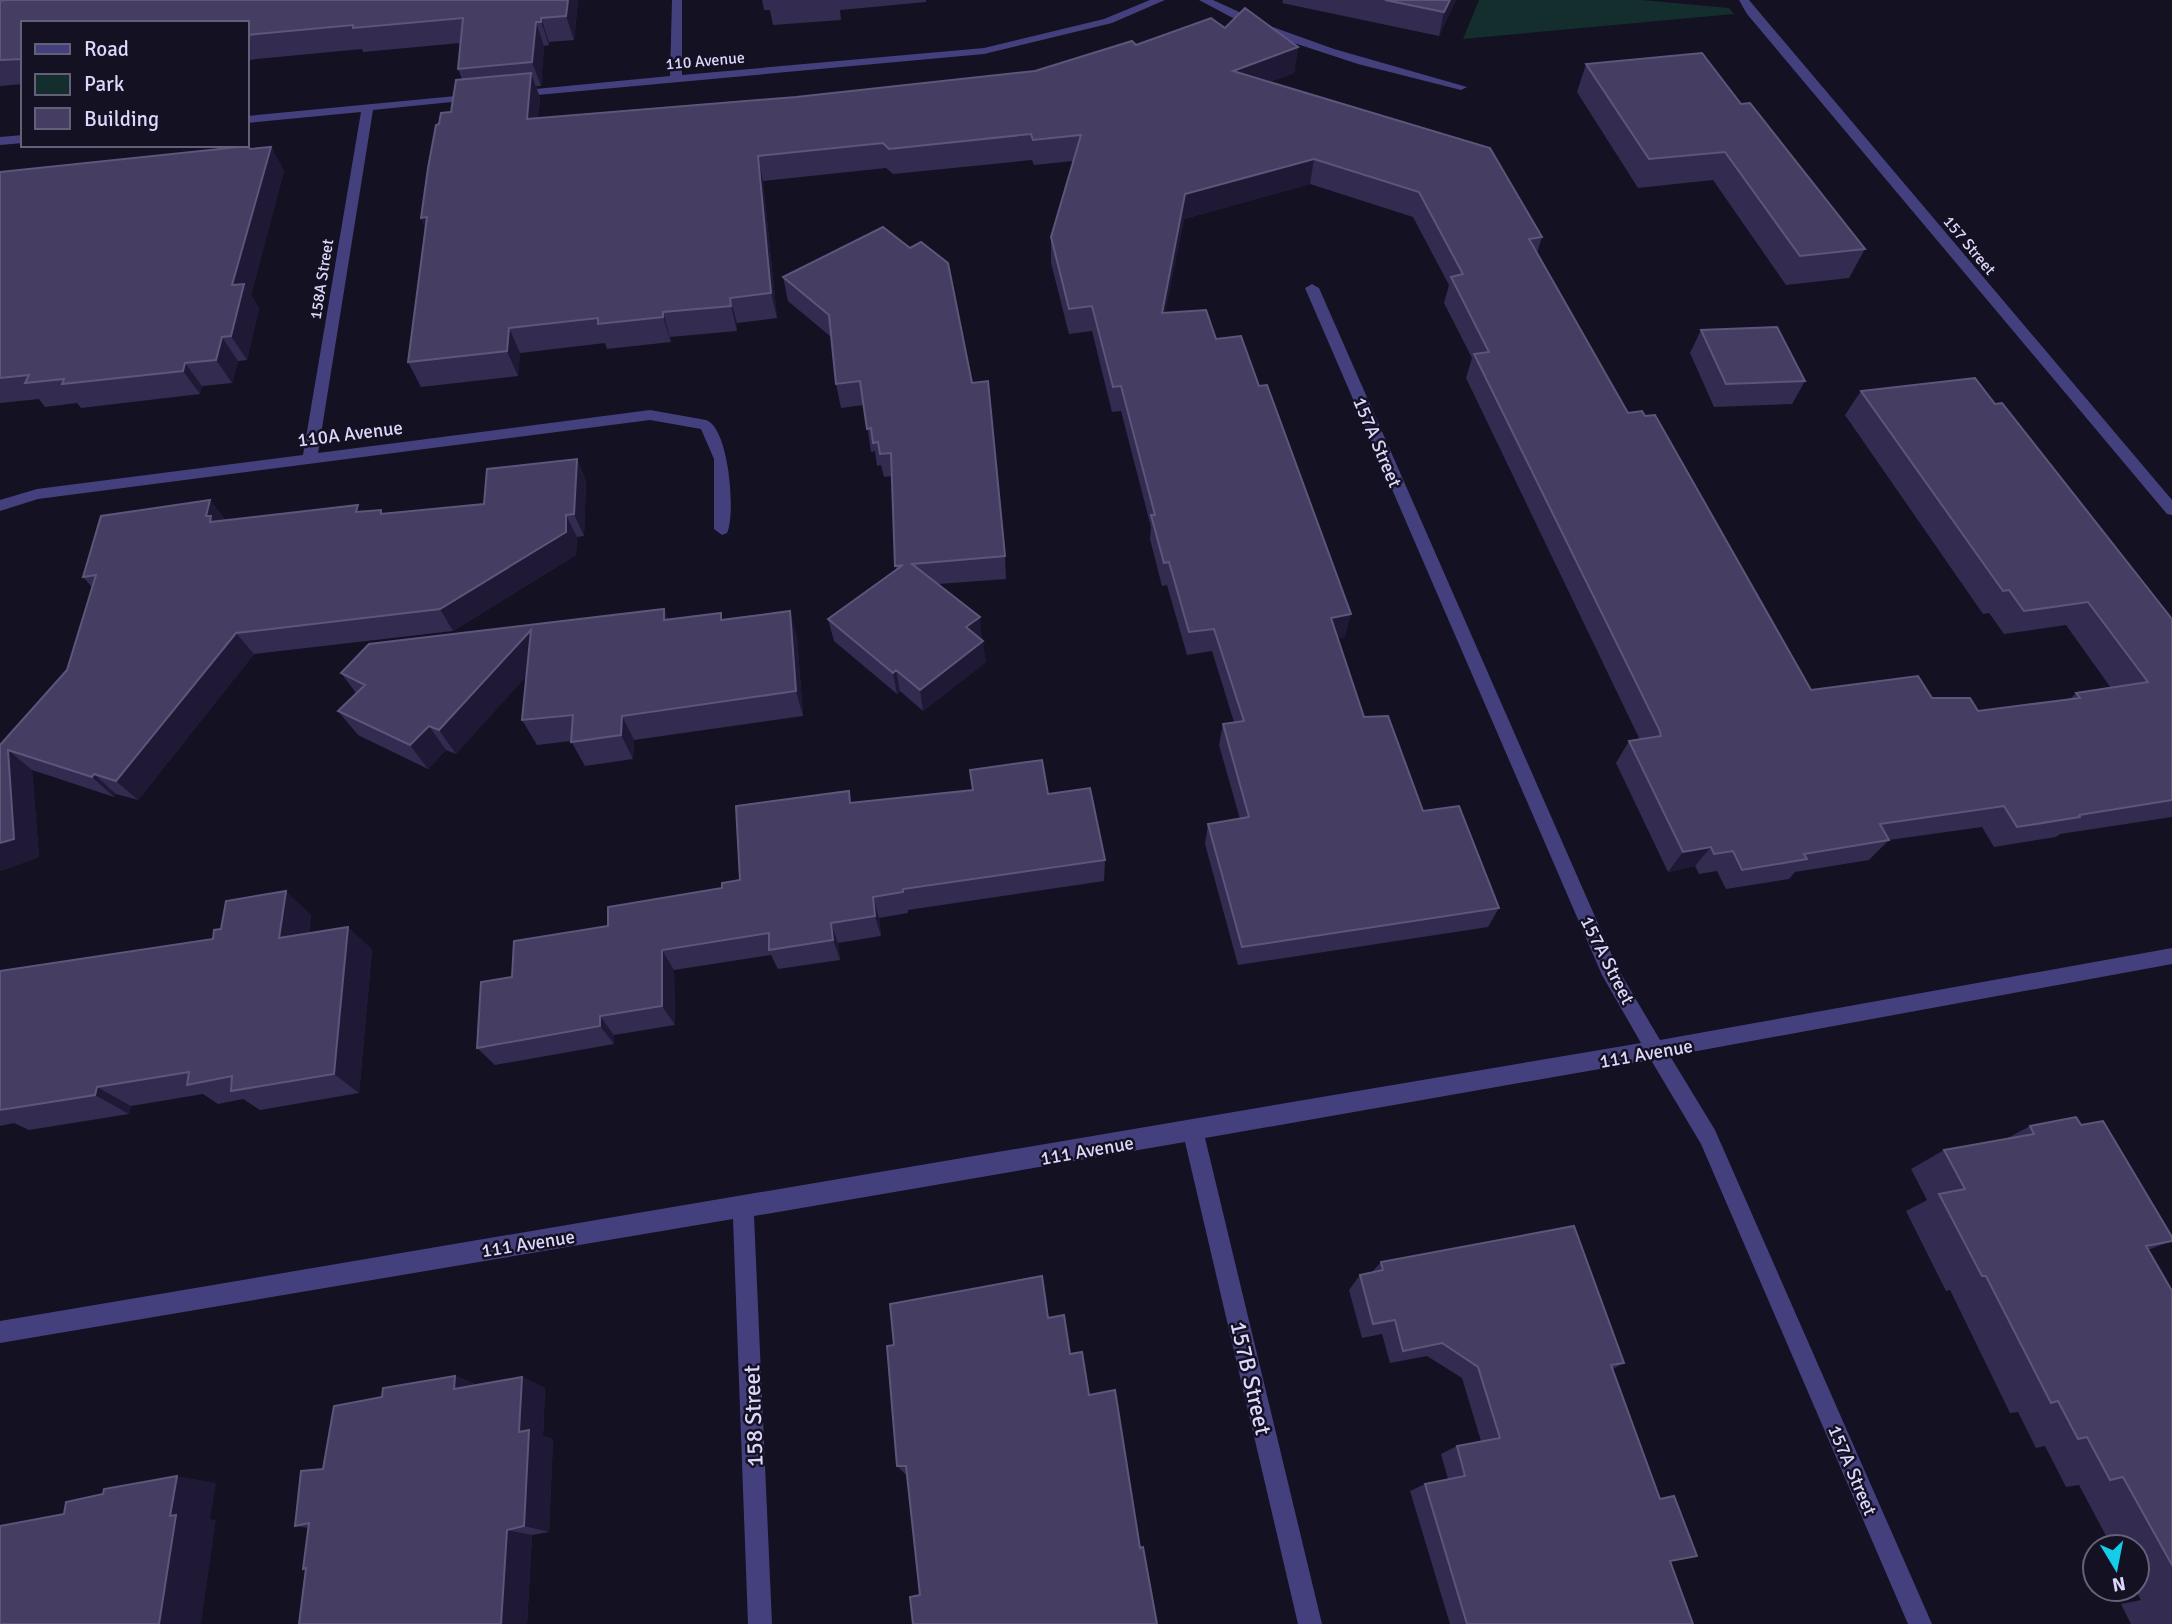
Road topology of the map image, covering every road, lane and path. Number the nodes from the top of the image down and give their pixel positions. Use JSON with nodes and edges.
{"nodes":[{"id":1,"x":677,"y":0,"type":"edge"},
{"id":2,"x":1160,"y":0,"type":"edge"},
{"id":3,"x":1204,"y":0,"type":"edge"},
{"id":4,"x":1744,"y":0,"type":"edge"},
{"id":5,"x":676,"y":78,"type":"junction"},
{"id":6,"x":1461,"y":87,"type":"dead end"},
{"id":7,"x":502,"y":95,"type":"edge"},
{"id":8,"x":489,"y":96,"type":"edge"},
{"id":9,"x":368,"y":107,"type":"junction"},
{"id":10,"x":248,"y":119,"type":"edge"},
{"id":11,"x":21,"y":139,"type":"edge"},
{"id":12,"x":0,"y":141,"type":"edge"},
{"id":13,"x":1312,"y":288,"type":"dead end"},
{"id":14,"x":310,"y":457,"type":"junction"},
{"id":15,"x":0,"y":506,"type":"edge"},
{"id":16,"x":2172,"y":510,"type":"edge"},
{"id":17,"x":722,"y":530,"type":"dead end"},
{"id":18,"x":2172,"y":956,"type":"edge"},
{"id":19,"x":1659,"y":1051,"type":"junction"},
{"id":20,"x":1192,"y":1132,"type":"junction"},
{"id":21,"x":743,"y":1208,"type":"junction"},
{"id":22,"x":0,"y":1332,"type":"edge"},
{"id":23,"x":760,"y":1624,"type":"edge"},
{"id":24,"x":1310,"y":1624,"type":"edge"},
{"id":25,"x":1920,"y":1624,"type":"edge"}],
"edges":[{"from":1,"to":5,"type":"street"},
{"from":2,"to":5,"type":"street","name":"110 Avenue"},
{"from":3,"to":6,"type":"street"},
{"from":4,"to":16,"type":"street","name":"157 Street"},
{"from":5,"to":7,"type":"street","name":"110 Avenue"},
{"from":8,"to":9,"type":"street"},
{"from":9,"to":10,"type":"street"},
{"from":9,"to":14,"type":"street","name":"158A Street"},
{"from":11,"to":12,"type":"street"},
{"from":13,"to":19,"type":"street","name":"157A Street"},
{"from":14,"to":15,"type":"street","name":"110A Avenue"},
{"from":14,"to":17,"type":"street","name":"110A Avenue"},
{"from":18,"to":19,"type":"street","name":"111 Avenue"},
{"from":19,"to":20,"type":"street","name":"111 Avenue"},
{"from":19,"to":25,"type":"street","name":"157A Street"},
{"from":20,"to":21,"type":"street","name":"111 Avenue"},
{"from":20,"to":24,"type":"street","name":"157B Street"},
{"from":21,"to":22,"type":"street","name":"111 Avenue"},
{"from":21,"to":23,"type":"street","name":"158 Street"}]}
